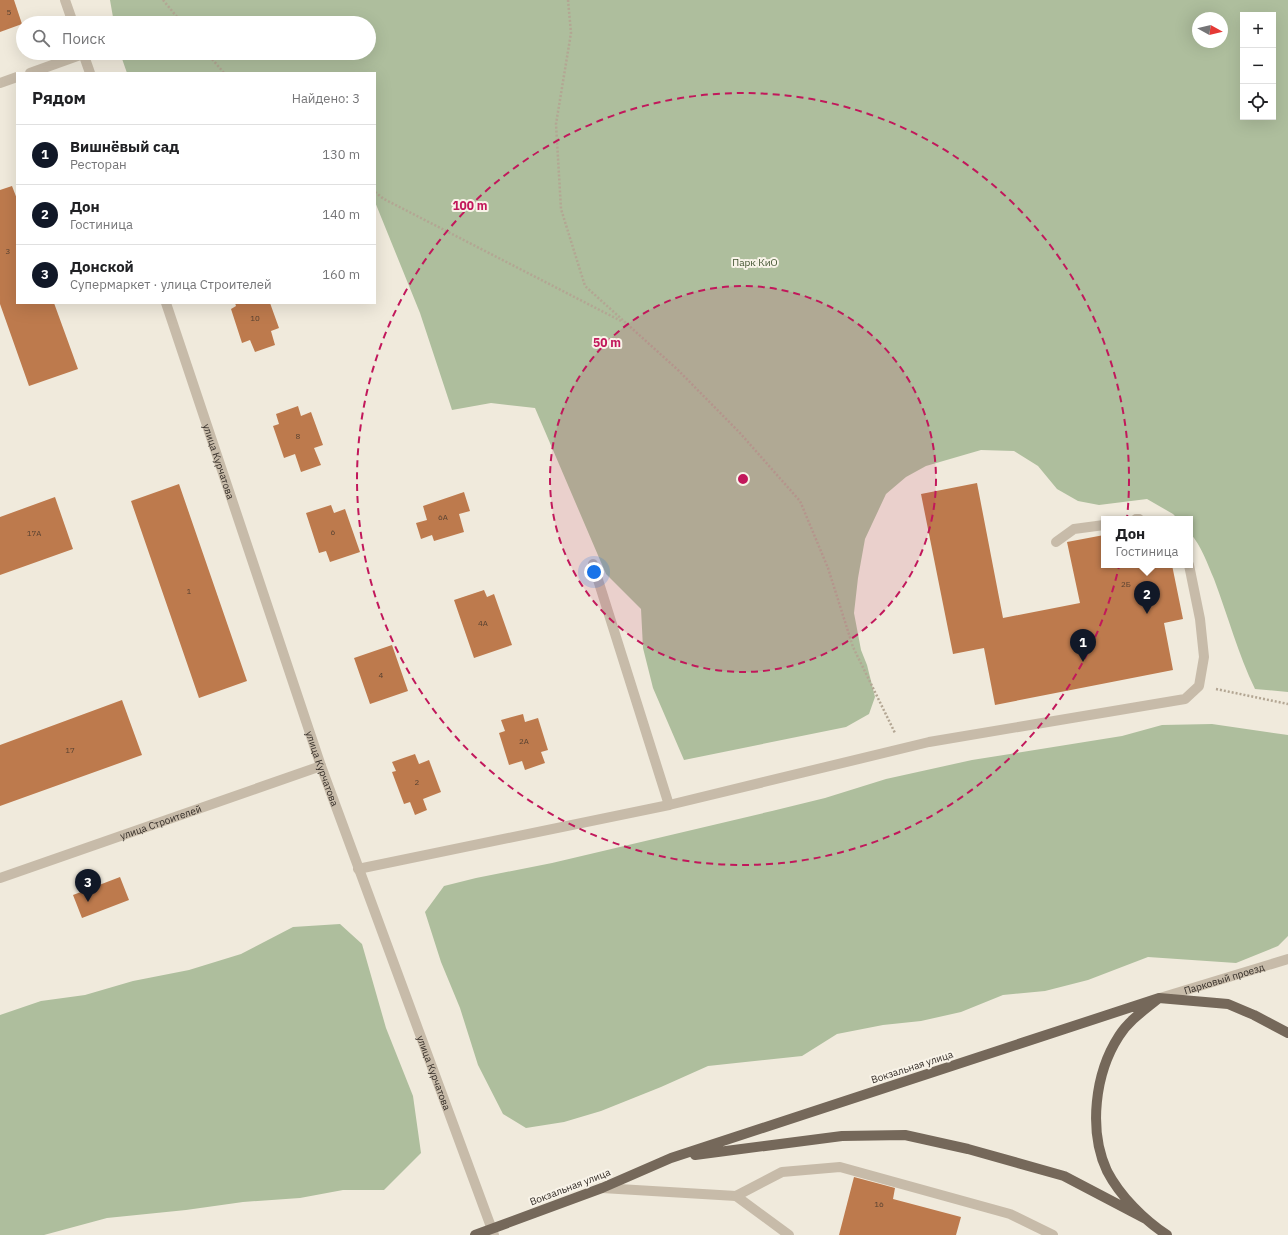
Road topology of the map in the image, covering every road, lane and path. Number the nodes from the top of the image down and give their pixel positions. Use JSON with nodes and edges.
{"nodes":[{"id":1,"x":65,"y":0,"type":"edge"},
{"id":2,"x":162,"y":0,"type":"edge"},
{"id":3,"x":568,"y":0,"type":"edge"},
{"id":4,"x":71,"y":16,"type":"edge"},
{"id":5,"x":176,"y":16,"type":"edge"},
{"id":6,"x":66,"y":60,"type":"edge"},
{"id":7,"x":85,"y":60,"type":"edge"},
{"id":8,"x":213,"y":60,"type":"edge"},
{"id":9,"x":33,"y":72,"type":"edge"},
{"id":10,"x":90,"y":72,"type":"edge"},
{"id":11,"x":223,"y":72,"type":"edge"},
{"id":12,"x":16,"y":77,"type":"edge"},
{"id":13,"x":0,"y":83,"type":"edge"},
{"id":14,"x":376,"y":193,"type":"edge"},
{"id":15,"x":166,"y":304,"type":"edge"},
{"id":16,"x":626,"y":323,"type":"junction"},
{"id":17,"x":1101,"y":525,"type":"edge"},
{"id":18,"x":1056,"y":542,"type":"dead end"},
{"id":19,"x":593,"y":564,"type":"dead end"},
{"id":20,"x":1190,"y":568,"type":"edge"},
{"id":21,"x":1199,"y":686,"type":"junction"},
{"id":22,"x":1288,"y":704,"type":"edge"},
{"id":23,"x":903,"y":749,"type":"junction"},
{"id":24,"x":321,"y":766,"type":"junction"},
{"id":25,"x":669,"y":805,"type":"junction"},
{"id":26,"x":358,"y":869,"type":"junction"},
{"id":27,"x":0,"y":878,"type":"edge"},
{"id":28,"x":1288,"y":959,"type":"edge"},
{"id":29,"x":1160,"y":998,"type":"junction"},
{"id":30,"x":1288,"y":1033,"type":"edge"},
{"id":31,"x":671,"y":1158,"type":"junction"},
{"id":32,"x":602,"y":1188,"type":"junction"},
{"id":33,"x":736,"y":1196,"type":"junction"},
{"id":34,"x":1146,"y":1219,"type":"junction"},
{"id":35,"x":493,"y":1232,"type":"edge"},
{"id":36,"x":1165,"y":1234,"type":"edge"},
{"id":37,"x":475,"y":1235,"type":"edge"},
{"id":38,"x":789,"y":1235,"type":"edge"},
{"id":39,"x":1053,"y":1235,"type":"edge"}],
"edges":[{"from":1,"to":4,"type":"street"},
{"from":2,"to":5,"type":"path"},
{"from":3,"to":16,"type":"path"},
{"from":6,"to":9,"type":"street"},
{"from":7,"to":10,"type":"street"},
{"from":8,"to":11,"type":"path"},
{"from":12,"to":13,"type":"street"},
{"from":14,"to":16,"type":"path"},
{"from":15,"to":24,"type":"street","name":"улица Курчатова"},
{"from":16,"to":23,"type":"path"},
{"from":17,"to":18,"type":"street"},
{"from":19,"to":25,"type":"street"},
{"from":20,"to":21,"type":"street"},
{"from":21,"to":22,"type":"path"},
{"from":21,"to":23,"type":"street"},
{"from":23,"to":25,"type":"street"},
{"from":24,"to":26,"type":"street","name":"улица Курчатова"},
{"from":24,"to":27,"type":"street","name":"улица Строителей"},
{"from":25,"to":26,"type":"street"},
{"from":26,"to":35,"type":"street","name":"улица Курчатова"},
{"from":28,"to":29,"type":"street","name":"Парковый проезд"},
{"from":29,"to":30,"type":"main road"},
{"from":29,"to":31,"type":"main road","name":"Вокзальная улица"},
{"from":29,"to":34,"type":"main road"},
{"from":31,"to":32,"type":"main road","name":"Вокзальная улица"},
{"from":31,"to":34,"type":"main road","name":"Вокзальная улица"},
{"from":32,"to":33,"type":"street"},
{"from":32,"to":35,"type":"main road","name":"Вокзальная улица"},
{"from":33,"to":38,"type":"street"},
{"from":33,"to":39,"type":"street"},
{"from":34,"to":36,"type":"main road"},
{"from":35,"to":37,"type":"main road","name":"Вокзальная улица"}]}
